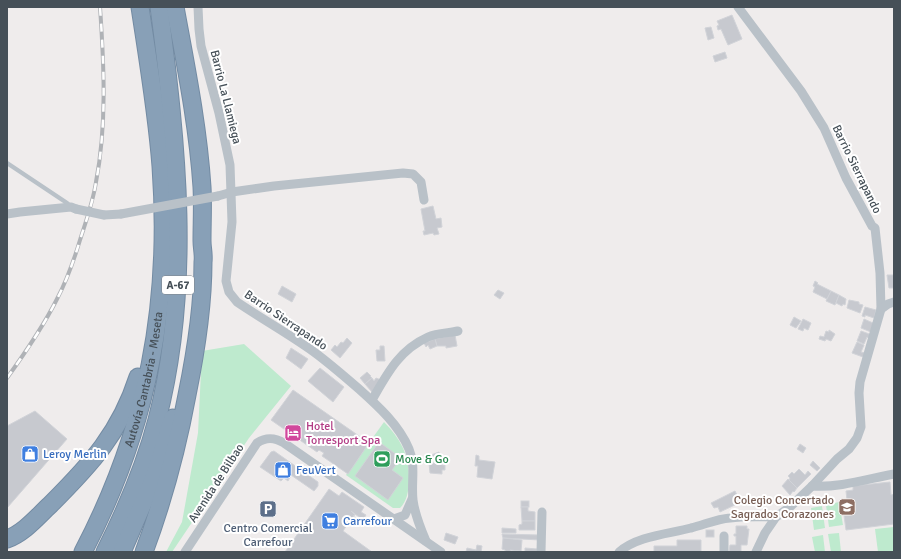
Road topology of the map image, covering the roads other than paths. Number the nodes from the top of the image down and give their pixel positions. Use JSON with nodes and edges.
{"nodes":[{"id":1,"x":140,"y":7,"type":"edge"},
{"id":2,"x":159,"y":7,"type":"edge"},
{"id":3,"x":175,"y":7,"type":"edge"},
{"id":4,"x":198,"y":7,"type":"edge"},
{"id":5,"x":738,"y":7,"type":"edge"},
{"id":6,"x":7,"y":163,"type":"edge"},
{"id":7,"x":232,"y":192,"type":"junction"},
{"id":8,"x":424,"y":200,"type":"dead end"},
{"id":9,"x":74,"y":208,"type":"junction"},
{"id":10,"x":7,"y":214,"type":"edge"},
{"id":11,"x":163,"y":217,"type":"junction"},
{"id":12,"x":202,"y":242,"type":"junction"},
{"id":13,"x":894,"y":302,"type":"edge"},
{"id":14,"x":881,"y":309,"type":"junction"},
{"id":15,"x":458,"y":330,"type":"dead end"},
{"id":16,"x":372,"y":400,"type":"junction"},
{"id":17,"x":894,"y":474,"type":"edge"},
{"id":18,"x":812,"y":486,"type":"junction"},
{"id":19,"x":411,"y":503,"type":"junction"},
{"id":20,"x":542,"y":512,"type":"dead end"},
{"id":21,"x":776,"y":517,"type":"junction"},
{"id":22,"x":394,"y":519,"type":"junction"},
{"id":23,"x":407,"y":528,"type":"junction"},
{"id":24,"x":724,"y":536,"type":"dead end"},
{"id":25,"x":7,"y":539,"type":"edge"},
{"id":26,"x":426,"y":540,"type":"junction"},
{"id":27,"x":83,"y":552,"type":"edge"},
{"id":28,"x":105,"y":552,"type":"edge"},
{"id":29,"x":122,"y":552,"type":"edge"},
{"id":30,"x":144,"y":552,"type":"edge"},
{"id":31,"x":185,"y":552,"type":"edge"},
{"id":32,"x":441,"y":552,"type":"edge"},
{"id":33,"x":542,"y":552,"type":"edge"},
{"id":34,"x":619,"y":552,"type":"edge"},
{"id":35,"x":724,"y":552,"type":"edge"},
{"id":36,"x":756,"y":552,"type":"edge"}],
"edges":[{"from":1,"to":11,"type":"highway","name":"Autovía Cantabria - Meseta","number":"A-67"},
{"from":2,"to":28,"type":"highway","name":"Autovía Cantabria - Meseta","number":"A-67"},
{"from":3,"to":12,"type":"highway"},
{"from":4,"to":7,"type":"street","name":"Barrio La Llamiega"},
{"from":5,"to":14,"type":"street","name":"Barrio Sierrapando"},
{"from":6,"to":9,"type":"lane"},
{"from":7,"to":8,"type":"street"},
{"from":7,"to":9,"type":"street","bridge":true},
{"from":7,"to":16,"type":"street","name":"Barrio Sierrapando"},
{"from":9,"to":10,"type":"street"},
{"from":11,"to":25,"type":"highway"},
{"from":11,"to":27,"type":"highway","name":"Autovía Cantabria - Meseta","number":"A-67"},
{"from":12,"to":29,"type":"highway"},
{"from":12,"to":30,"type":"highway"},
{"from":13,"to":14,"type":"street"},
{"from":14,"to":18,"type":"street","name":"Barrio Sierrapando"},
{"from":15,"to":16,"type":"street"},
{"from":16,"to":19,"type":"street","name":"Barrio Sierrapando"},
{"from":17,"to":18,"type":"street"},
{"from":18,"to":21,"type":"street","name":"Barrio Sierrapando"},
{"from":19,"to":22,"type":"street"},
{"from":19,"to":23,"type":"street","name":"Barrio Sierrapando"},
{"from":19,"to":26,"type":"street","name":"Barrio Sierrapando"},
{"from":20,"to":33,"type":"street"},
{"from":21,"to":34,"type":"street"},
{"from":21,"to":36,"type":"street","name":"Barrio Sierrapando"},
{"from":22,"to":23,"type":"street","name":"Barrio Sierrapando"},
{"from":22,"to":31,"type":"street","name":"Avenida de Bilbao"},
{"from":23,"to":26,"type":"street","name":"Barrio Sierrapando"},
{"from":24,"to":35,"type":"street"},
{"from":26,"to":32,"type":"street","name":"Barrio Sierrapando"}]}
